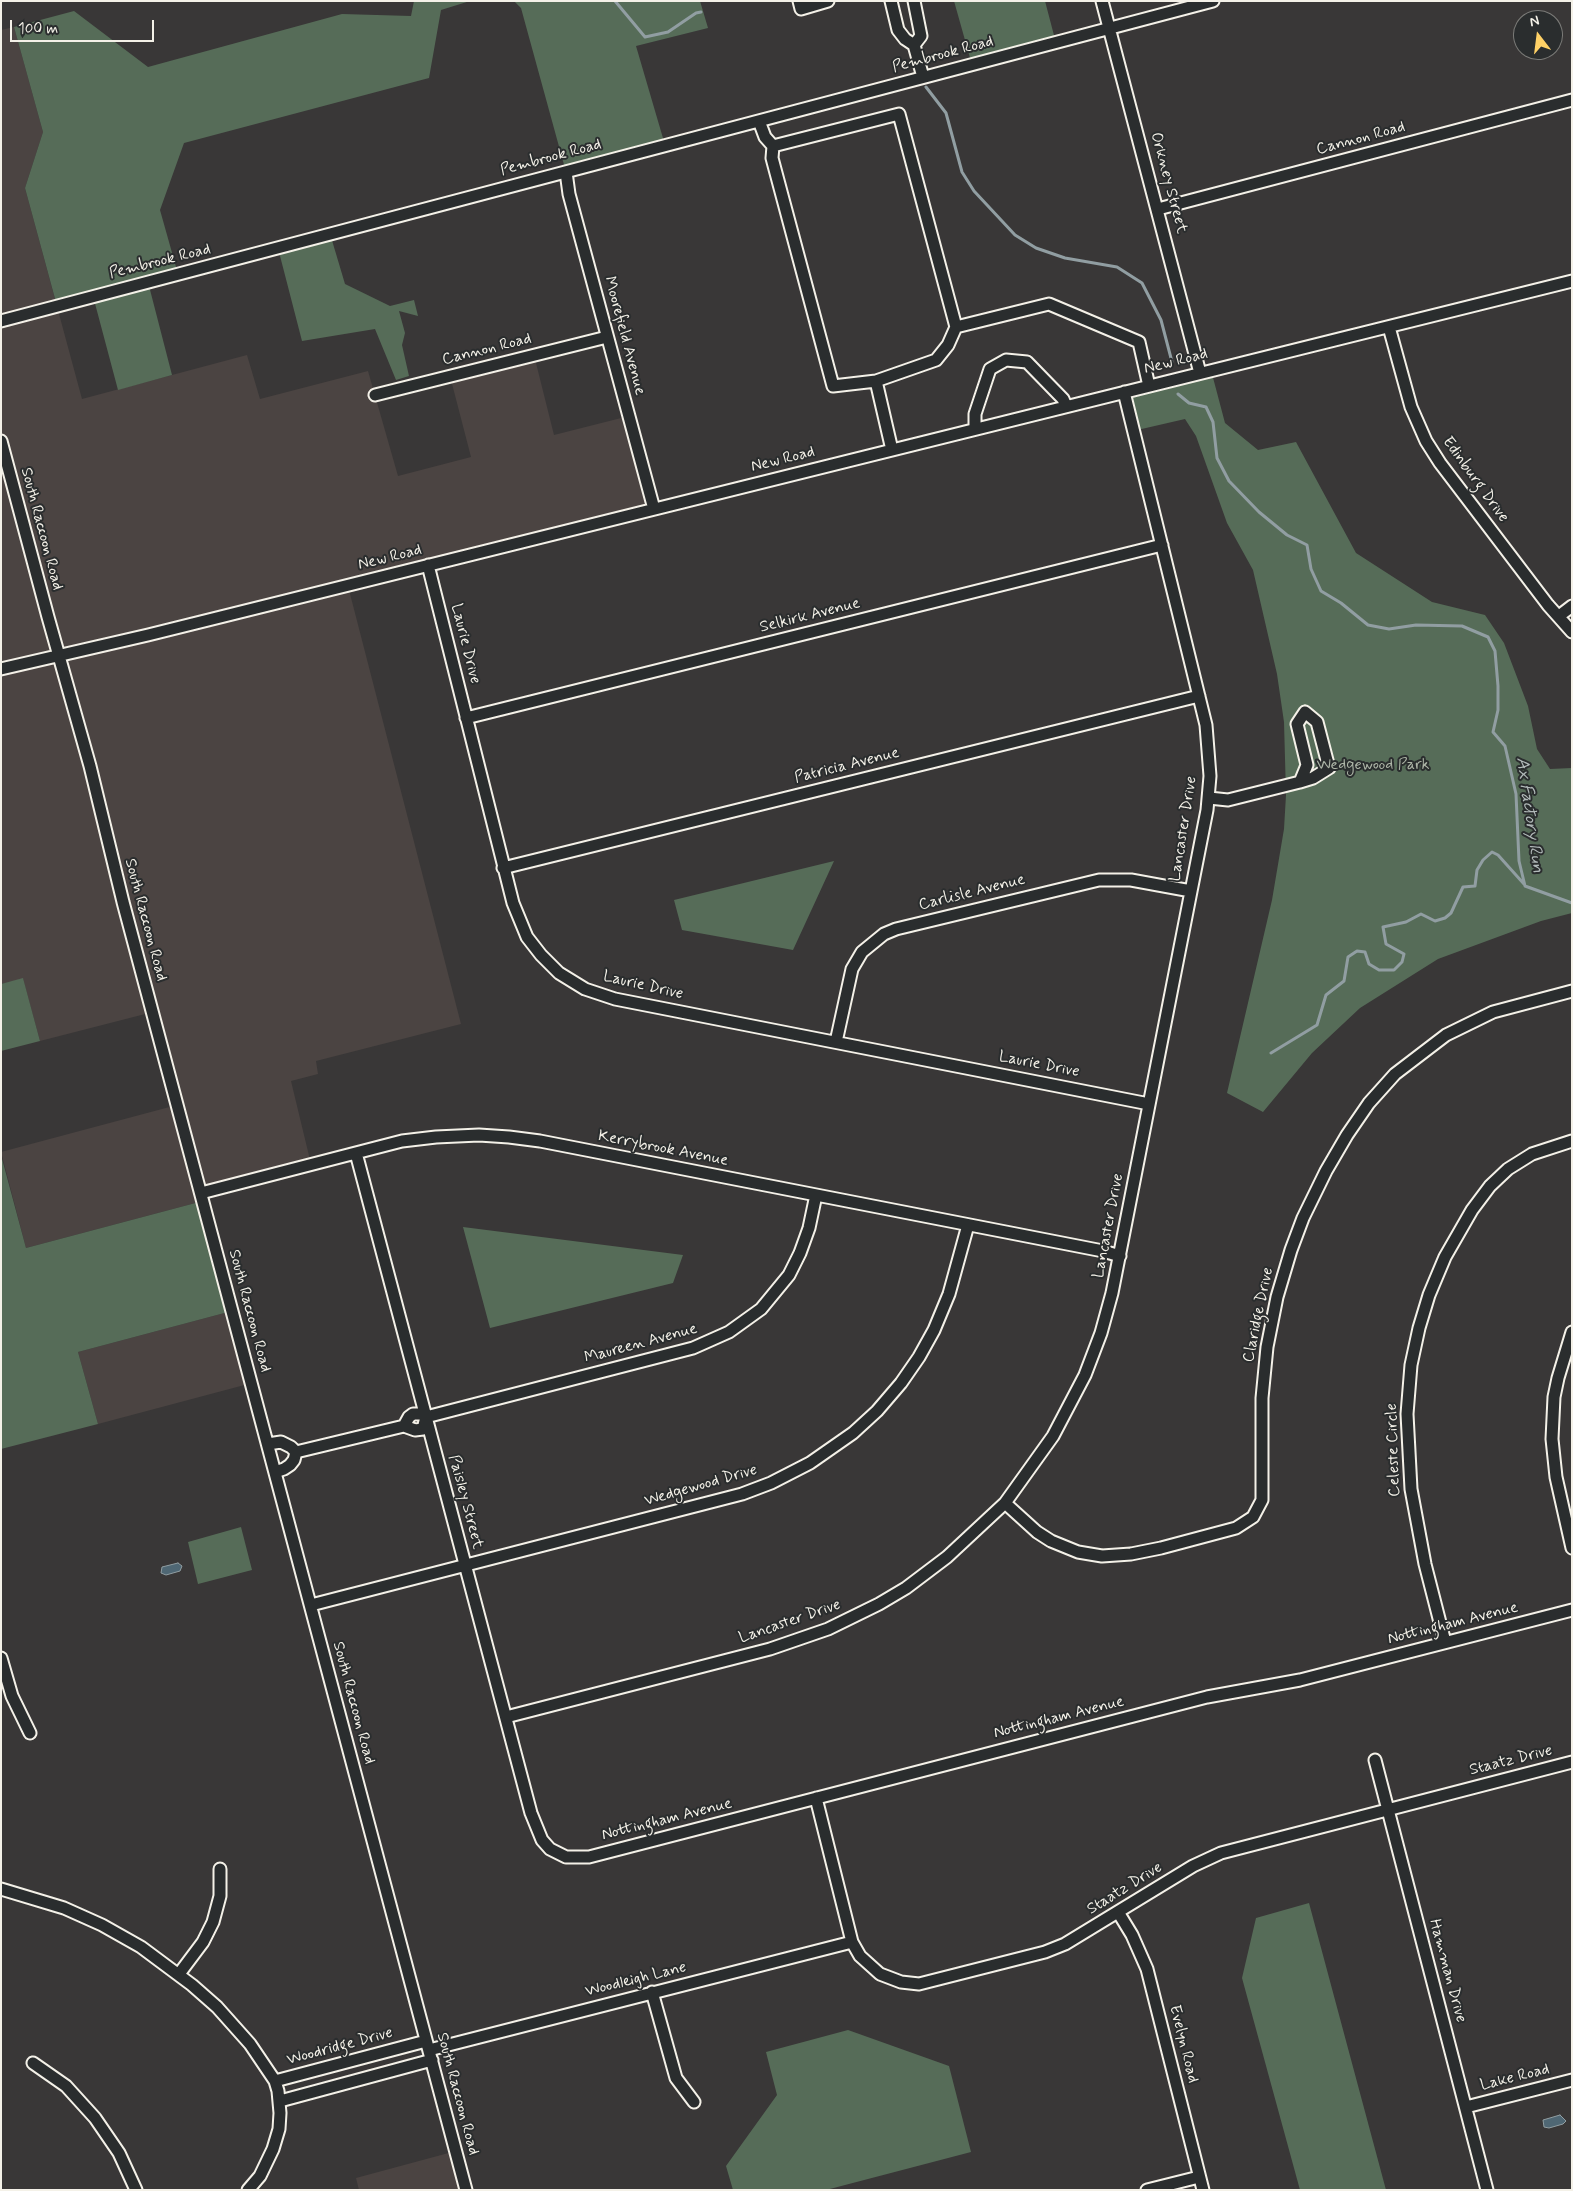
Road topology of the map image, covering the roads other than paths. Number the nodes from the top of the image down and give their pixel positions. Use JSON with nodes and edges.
{"nodes":[{"id":1,"x":799,"y":1,"type":"edge"},
{"id":2,"x":828,"y":1,"type":"edge"},
{"id":3,"x":891,"y":1,"type":"edge"},
{"id":4,"x":914,"y":1,"type":"edge"},
{"id":5,"x":1102,"y":1,"type":"edge"},
{"id":6,"x":1213,"y":1,"type":"edge"},
{"id":7,"x":1110,"y":28,"type":"junction"},
{"id":8,"x":914,"y":45,"type":"junction"},
{"id":9,"x":923,"y":77,"type":"junction"},
{"id":10,"x":1572,"y":100,"type":"edge"},
{"id":11,"x":759,"y":121,"type":"junction"},
{"id":12,"x":773,"y":146,"type":"junction"},
{"id":13,"x":566,"y":172,"type":"junction"},
{"id":14,"x":1158,"y":209,"type":"junction"},
{"id":15,"x":1572,"y":281,"type":"edge"},
{"id":16,"x":1,"y":320,"type":"edge"},
{"id":17,"x":1389,"y":326,"type":"junction"},
{"id":18,"x":956,"y":327,"type":"junction"},
{"id":19,"x":607,"y":337,"type":"junction"},
{"id":20,"x":1200,"y":373,"type":"junction"},
{"id":21,"x":876,"y":381,"type":"junction"},
{"id":22,"x":1150,"y":386,"type":"junction"},
{"id":23,"x":1124,"y":392,"type":"junction"},
{"id":24,"x":374,"y":394,"type":"dead end"},
{"id":25,"x":1066,"y":406,"type":"junction"},
{"id":26,"x":975,"y":429,"type":"junction"},
{"id":27,"x":1,"y":441,"type":"edge"},
{"id":28,"x":892,"y":450,"type":"junction"},
{"id":29,"x":654,"y":509,"type":"junction"},
{"id":30,"x":1162,"y":545,"type":"junction"},
{"id":31,"x":428,"y":565,"type":"junction"},
{"id":32,"x":1572,"y":606,"type":"edge"},
{"id":33,"x":1559,"y":616,"type":"junction"},
{"id":34,"x":1572,"y":632,"type":"edge"},
{"id":35,"x":59,"y":656,"type":"junction"},
{"id":36,"x":1,"y":669,"type":"edge"},
{"id":37,"x":1199,"y":696,"type":"junction"},
{"id":38,"x":466,"y":718,"type":"junction"},
{"id":39,"x":1300,"y":782,"type":"junction"},
{"id":40,"x":1209,"y":798,"type":"junction"},
{"id":41,"x":503,"y":868,"type":"junction"},
{"id":42,"x":1190,"y":891,"type":"junction"},
{"id":43,"x":1572,"y":991,"type":"edge"},
{"id":44,"x":836,"y":1042,"type":"junction"},
{"id":45,"x":1149,"y":1104,"type":"junction"},
{"id":46,"x":1572,"y":1141,"type":"edge"},
{"id":47,"x":356,"y":1153,"type":"junction"},
{"id":48,"x":201,"y":1193,"type":"junction"},
{"id":49,"x":816,"y":1195,"type":"junction"},
{"id":50,"x":968,"y":1225,"type":"junction"},
{"id":51,"x":1120,"y":1256,"type":"junction"},
{"id":52,"x":1572,"y":1332,"type":"edge"},
{"id":53,"x":426,"y":1417,"type":"junction"},
{"id":54,"x":268,"y":1444,"type":"junction"},
{"id":55,"x":296,"y":1452,"type":"junction"},
{"id":56,"x":275,"y":1472,"type":"junction"},
{"id":57,"x":1005,"y":1503,"type":"junction"},
{"id":58,"x":1572,"y":1548,"type":"edge"},
{"id":59,"x":465,"y":1566,"type":"junction"},
{"id":60,"x":311,"y":1604,"type":"junction"},
{"id":61,"x":1572,"y":1610,"type":"edge"},
{"id":62,"x":1445,"y":1642,"type":"junction"},
{"id":63,"x":1,"y":1658,"type":"edge"},
{"id":64,"x":506,"y":1717,"type":"junction"},
{"id":65,"x":30,"y":1733,"type":"dead end"},
{"id":66,"x":1375,"y":1760,"type":"dead end"},
{"id":67,"x":1572,"y":1762,"type":"edge"},
{"id":68,"x":816,"y":1798,"type":"junction"},
{"id":69,"x":1388,"y":1809,"type":"junction"},
{"id":70,"x":556,"y":1852,"type":"joint"},
{"id":71,"x":220,"y":1869,"type":"dead end"},
{"id":72,"x":1,"y":1889,"type":"edge"},
{"id":73,"x":1118,"y":1912,"type":"junction"},
{"id":74,"x":852,"y":1942,"type":"junction"},
{"id":75,"x":178,"y":1974,"type":"junction"},
{"id":76,"x":652,"y":1992,"type":"junction"},
{"id":77,"x":429,"y":2050,"type":"junction"},
{"id":78,"x":33,"y":2063,"type":"dead end"},
{"id":79,"x":1572,"y":2080,"type":"edge"},
{"id":80,"x":275,"y":2081,"type":"junction"},
{"id":81,"x":280,"y":2101,"type":"junction"},
{"id":82,"x":694,"y":2102,"type":"dead end"},
{"id":83,"x":1466,"y":2107,"type":"junction"},
{"id":84,"x":1199,"y":2177,"type":"junction"},
{"id":85,"x":136,"y":2190,"type":"edge"},
{"id":86,"x":248,"y":2190,"type":"edge"},
{"id":87,"x":466,"y":2190,"type":"edge"},
{"id":88,"x":1147,"y":2190,"type":"edge"},
{"id":89,"x":1202,"y":2190,"type":"edge"},
{"id":90,"x":1488,"y":2190,"type":"edge"}],
"edges":[{"from":1,"to":2,"type":"street"},
{"from":3,"to":8,"type":"street"},
{"from":4,"to":8,"type":"street"},
{"from":5,"to":7,"type":"street","name":"Orkney Street"},
{"from":6,"to":7,"type":"street","name":"Pembrook Road"},
{"from":7,"to":9,"type":"street","name":"Pembrook Road"},
{"from":7,"to":14,"type":"street","name":"Orkney Street"},
{"from":8,"to":9,"type":"street"},
{"from":9,"to":11,"type":"street","name":"Pembrook Road"},
{"from":10,"to":14,"type":"street","name":"Cannon Road"},
{"from":11,"to":12,"type":"street"},
{"from":11,"to":13,"type":"street","name":"Pembrook Road"},
{"from":12,"to":18,"type":"street"},
{"from":12,"to":21,"type":"street"},
{"from":13,"to":16,"type":"street","name":"Pembrook Road"},
{"from":13,"to":19,"type":"street","name":"Moorefield Avenue"},
{"from":14,"to":20,"type":"street","name":"Orkney Street"},
{"from":15,"to":17,"type":"street","name":"New Road"},
{"from":17,"to":20,"type":"street","name":"New Road"},
{"from":17,"to":33,"type":"street","name":"Edinburg Drive"},
{"from":18,"to":21,"type":"street"},
{"from":18,"to":22,"type":"street"},
{"from":19,"to":24,"type":"street","name":"Cannon Road"},
{"from":19,"to":29,"type":"street","name":"Moorefield Avenue"},
{"from":20,"to":22,"type":"street","name":"New Road"},
{"from":21,"to":28,"type":"street"},
{"from":22,"to":23,"type":"street","name":"New Road"},
{"from":23,"to":25,"type":"street","name":"New Road"},
{"from":23,"to":30,"type":"street","name":"Lancaster Drive"},
{"from":25,"to":26,"type":"street","name":"New Road"},
{"from":25,"to":26,"type":"street"},
{"from":26,"to":28,"type":"street","name":"New Road"},
{"from":27,"to":35,"type":"street","name":"South Raccoon Road"},
{"from":28,"to":29,"type":"street","name":"New Road"},
{"from":29,"to":31,"type":"street","name":"New Road"},
{"from":30,"to":37,"type":"street","name":"Lancaster Drive"},
{"from":30,"to":38,"type":"street","name":"Selkirk Avenue"},
{"from":31,"to":35,"type":"street","name":"New Road"},
{"from":31,"to":38,"type":"street","name":"Laurie Drive"},
{"from":32,"to":33,"type":"street"},
{"from":33,"to":34,"type":"street","name":"Edinburg Drive"},
{"from":35,"to":36,"type":"street","name":"New Road"},
{"from":35,"to":48,"type":"street","name":"South Raccoon Road"},
{"from":37,"to":40,"type":"street","name":"Lancaster Drive"},
{"from":37,"to":41,"type":"street","name":"Patricia Avenue"},
{"from":38,"to":41,"type":"street","name":"Laurie Drive"},
{"from":39,"to":39,"type":"street"},
{"from":39,"to":40,"type":"street"},
{"from":40,"to":42,"type":"street","name":"Lancaster Drive"},
{"from":41,"to":44,"type":"street","name":"Laurie Drive"},
{"from":42,"to":44,"type":"street","name":"Carlisle Avenue"},
{"from":42,"to":45,"type":"street","name":"Lancaster Drive"},
{"from":43,"to":57,"type":"street","name":"Claridge Drive"},
{"from":44,"to":45,"type":"street","name":"Laurie Drive"},
{"from":45,"to":51,"type":"street","name":"Lancaster Drive"},
{"from":46,"to":62,"type":"street","name":"Celeste Circle"},
{"from":47,"to":48,"type":"street","name":"Kerrybrook Avenue"},
{"from":47,"to":49,"type":"street","name":"Kerrybrook Avenue"},
{"from":47,"to":53,"type":"street","name":"Paisley Street"},
{"from":48,"to":54,"type":"street","name":"South Raccoon Road"},
{"from":49,"to":50,"type":"street","name":"Kerrybrook Avenue"},
{"from":49,"to":53,"type":"street","name":"Maureen Avenue"},
{"from":50,"to":51,"type":"street","name":"Kerrybrook Avenue"},
{"from":50,"to":59,"type":"street","name":"Wedgewood Drive"},
{"from":51,"to":57,"type":"street","name":"Lancaster Drive"},
{"from":52,"to":58,"type":"street"},
{"from":53,"to":55,"type":"street","name":"Maureen Avenue"},
{"from":53,"to":59,"type":"street","name":"Paisley Street"},
{"from":54,"to":55,"type":"street"},
{"from":54,"to":56,"type":"street","name":"South Raccoon Road"},
{"from":55,"to":56,"type":"street"},
{"from":56,"to":60,"type":"street","name":"South Raccoon Road"},
{"from":57,"to":64,"type":"street","name":"Lancaster Drive"},
{"from":59,"to":60,"type":"street","name":"Wedgewood Drive"},
{"from":59,"to":64,"type":"street","name":"Paisley Street"},
{"from":60,"to":77,"type":"street","name":"South Raccoon Road"},
{"from":61,"to":62,"type":"street","name":"Nottingham Avenue"},
{"from":62,"to":68,"type":"street","name":"Nottingham Avenue"},
{"from":63,"to":65,"type":"street"},
{"from":64,"to":70,"type":"street","name":"Paisley Street"},
{"from":66,"to":69,"type":"street","name":"Hamman Drive"},
{"from":67,"to":69,"type":"street","name":"Staatz Drive"},
{"from":68,"to":70,"type":"street","name":"Nottingham Avenue"},
{"from":68,"to":74,"type":"street","name":"Staatz Drive"},
{"from":69,"to":73,"type":"street","name":"Staatz Drive"},
{"from":69,"to":83,"type":"street","name":"Hamman Drive"},
{"from":71,"to":75,"type":"street"},
{"from":72,"to":75,"type":"street","name":"Woodridge Drive"},
{"from":73,"to":74,"type":"street","name":"Staatz Drive"},
{"from":73,"to":84,"type":"street","name":"Evelyn Road"},
{"from":74,"to":76,"type":"street","name":"Woodleigh Lane"},
{"from":75,"to":80,"type":"street","name":"Woodridge Drive"},
{"from":76,"to":77,"type":"street","name":"Woodleigh Lane"},
{"from":76,"to":82,"type":"street"},
{"from":77,"to":80,"type":"street","name":"Woodridge Drive"},
{"from":77,"to":81,"type":"street"},
{"from":77,"to":87,"type":"street","name":"South Raccoon Road"},
{"from":78,"to":85,"type":"street"},
{"from":79,"to":83,"type":"street","name":"Lake Road"},
{"from":80,"to":81,"type":"street"},
{"from":81,"to":86,"type":"street"},
{"from":83,"to":90,"type":"street","name":"Hamman Drive"},
{"from":84,"to":88,"type":"street"},
{"from":84,"to":89,"type":"street","name":"Evelyn Road"}]}
